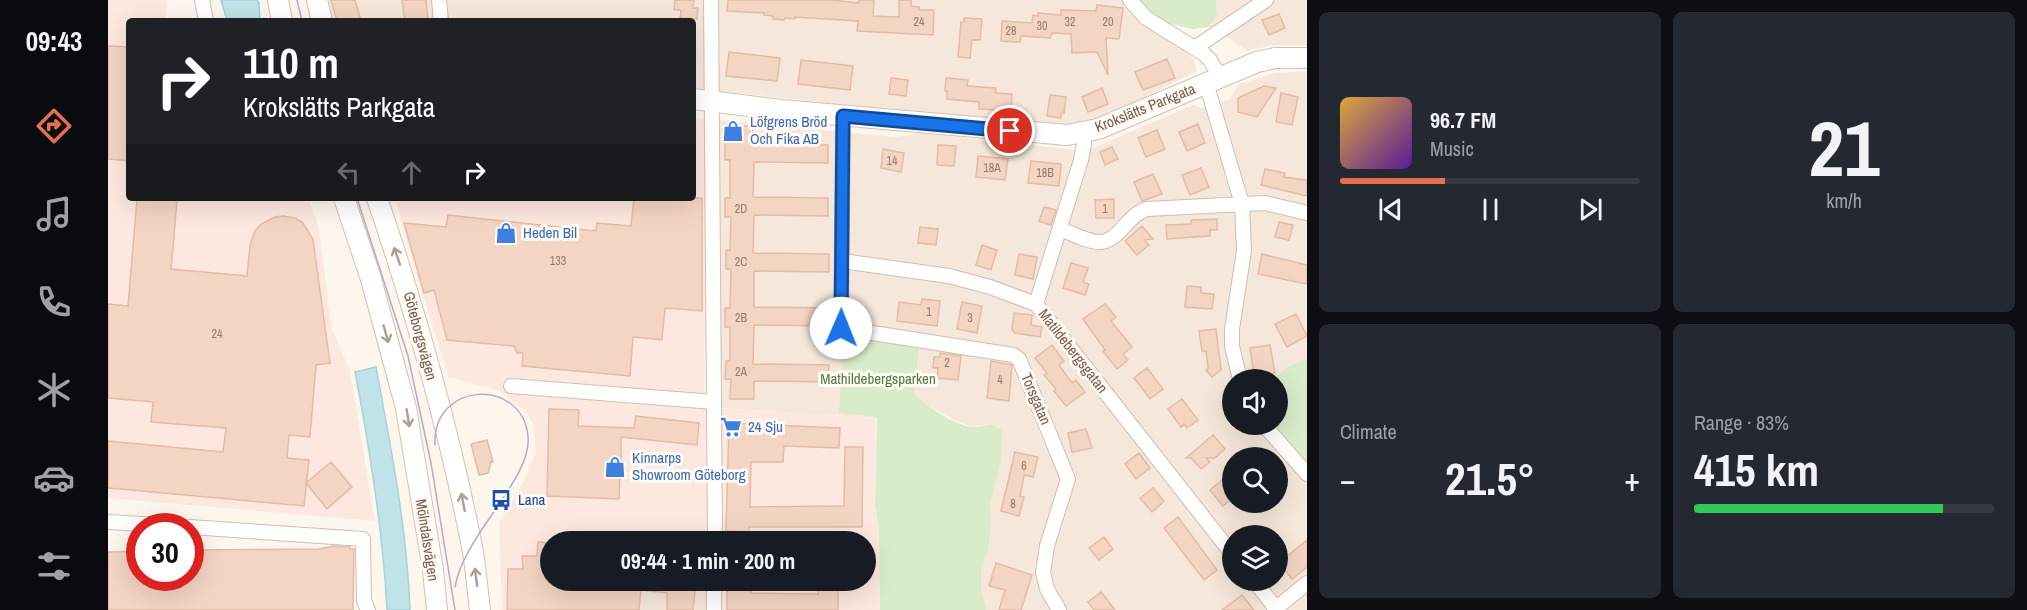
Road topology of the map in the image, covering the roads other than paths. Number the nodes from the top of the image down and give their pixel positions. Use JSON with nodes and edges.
{"nodes":[{"id":1,"x":202,"y":0,"type":"edge"},
{"id":2,"x":278,"y":0,"type":"edge"},
{"id":3,"x":317,"y":0,"type":"edge"},
{"id":4,"x":439,"y":0,"type":"edge"},
{"id":5,"x":711,"y":0,"type":"edge"},
{"id":6,"x":1130,"y":0,"type":"edge"},
{"id":7,"x":1266,"y":0,"type":"edge"},
{"id":8,"x":205,"y":18,"type":"edge"},
{"id":9,"x":281,"y":18,"type":"edge"},
{"id":10,"x":321,"y":18,"type":"edge"},
{"id":11,"x":441,"y":18,"type":"edge"},
{"id":12,"x":1196,"y":47,"type":"junction"},
{"id":13,"x":1307,"y":58,"type":"edge"},
{"id":14,"x":1213,"y":80,"type":"junction"},
{"id":15,"x":703,"y":100,"type":"edge"},
{"id":16,"x":843,"y":116,"type":"junction"},
{"id":17,"x":1083,"y":134,"type":"junction"},
{"id":18,"x":345,"y":201,"type":"edge"},
{"id":19,"x":378,"y":201,"type":"edge"},
{"id":20,"x":1242,"y":204,"type":"junction"},
{"id":21,"x":1307,"y":213,"type":"edge"},
{"id":22,"x":1060,"y":230,"type":"junction"},
{"id":23,"x":842,"y":261,"type":"junction"},
{"id":24,"x":1036,"y":304,"type":"junction"},
{"id":25,"x":1237,"y":369,"type":"edge"},
{"id":26,"x":512,"y":386,"type":"dead end"},
{"id":27,"x":714,"y":402,"type":"junction"},
{"id":28,"x":1273,"y":435,"type":"edge"},
{"id":29,"x":417,"y":470,"type":"joint"},
{"id":30,"x":1307,"y":474,"type":"edge"},
{"id":31,"x":108,"y":522,"type":"edge"},
{"id":32,"x":126,"y":523,"type":"edge"},
{"id":33,"x":204,"y":528,"type":"edge"},
{"id":34,"x":715,"y":531,"type":"edge"},
{"id":35,"x":1222,"y":541,"type":"edge"},
{"id":36,"x":1307,"y":583,"type":"edge"},
{"id":37,"x":714,"y":591,"type":"edge"},
{"id":38,"x":1262,"y":591,"type":"edge"},
{"id":39,"x":1276,"y":609,"type":"edge"},
{"id":40,"x":368,"y":610,"type":"edge"},
{"id":41,"x":437,"y":610,"type":"edge"},
{"id":42,"x":480,"y":610,"type":"edge"},
{"id":43,"x":714,"y":610,"type":"edge"},
{"id":44,"x":1059,"y":610,"type":"edge"}],
"edges":[{"from":1,"to":8,"type":"street"},
{"from":2,"to":9,"type":"main road"},
{"from":3,"to":10,"type":"main road"},
{"from":4,"to":11,"type":"street"},
{"from":5,"to":15,"type":"street"},
{"from":6,"to":12,"type":"street"},
{"from":7,"to":12,"type":"street"},
{"from":12,"to":14,"type":"street"},
{"from":13,"to":14,"type":"main road","name":"Krokslätts Parkgata"},
{"from":14,"to":17,"type":"main road","name":"Krokslätts Parkgata"},
{"from":14,"to":20,"type":"street"},
{"from":15,"to":16,"type":"main road","name":"Krokslätts Parkgata"},
{"from":15,"to":27,"type":"street"},
{"from":16,"to":17,"type":"main road","name":"Krokslätts Parkgata"},
{"from":16,"to":23,"type":"street"},
{"from":17,"to":22,"type":"street"},
{"from":18,"to":29,"type":"main road","name":"Göteborgsvägen","one_way":true},
{"from":42,"to":19,"type":"main road","name":"Göteborgsvägen","one_way":true},
{"from":20,"to":21,"type":"street"},
{"from":20,"to":22,"type":"street"},
{"from":20,"to":25,"type":"street"},
{"from":22,"to":24,"type":"street"},
{"from":23,"to":24,"type":"street","name":"Matildebergsgatan"},
{"from":23,"to":44,"type":"street","name":"Torsgatan"},
{"from":24,"to":35,"type":"street","name":"Matildebergsgatan"},
{"from":26,"to":27,"type":"street"},
{"from":27,"to":34,"type":"street"},
{"from":28,"to":30,"type":"street"},
{"from":29,"to":41,"type":"main road","name":"Mölndalsvägen"},
{"from":31,"to":32,"type":"street"},
{"from":33,"to":40,"type":"street"},
{"from":36,"to":39,"type":"street"},
{"from":37,"to":43,"type":"street"},
{"from":38,"to":39,"type":"street"}]}
